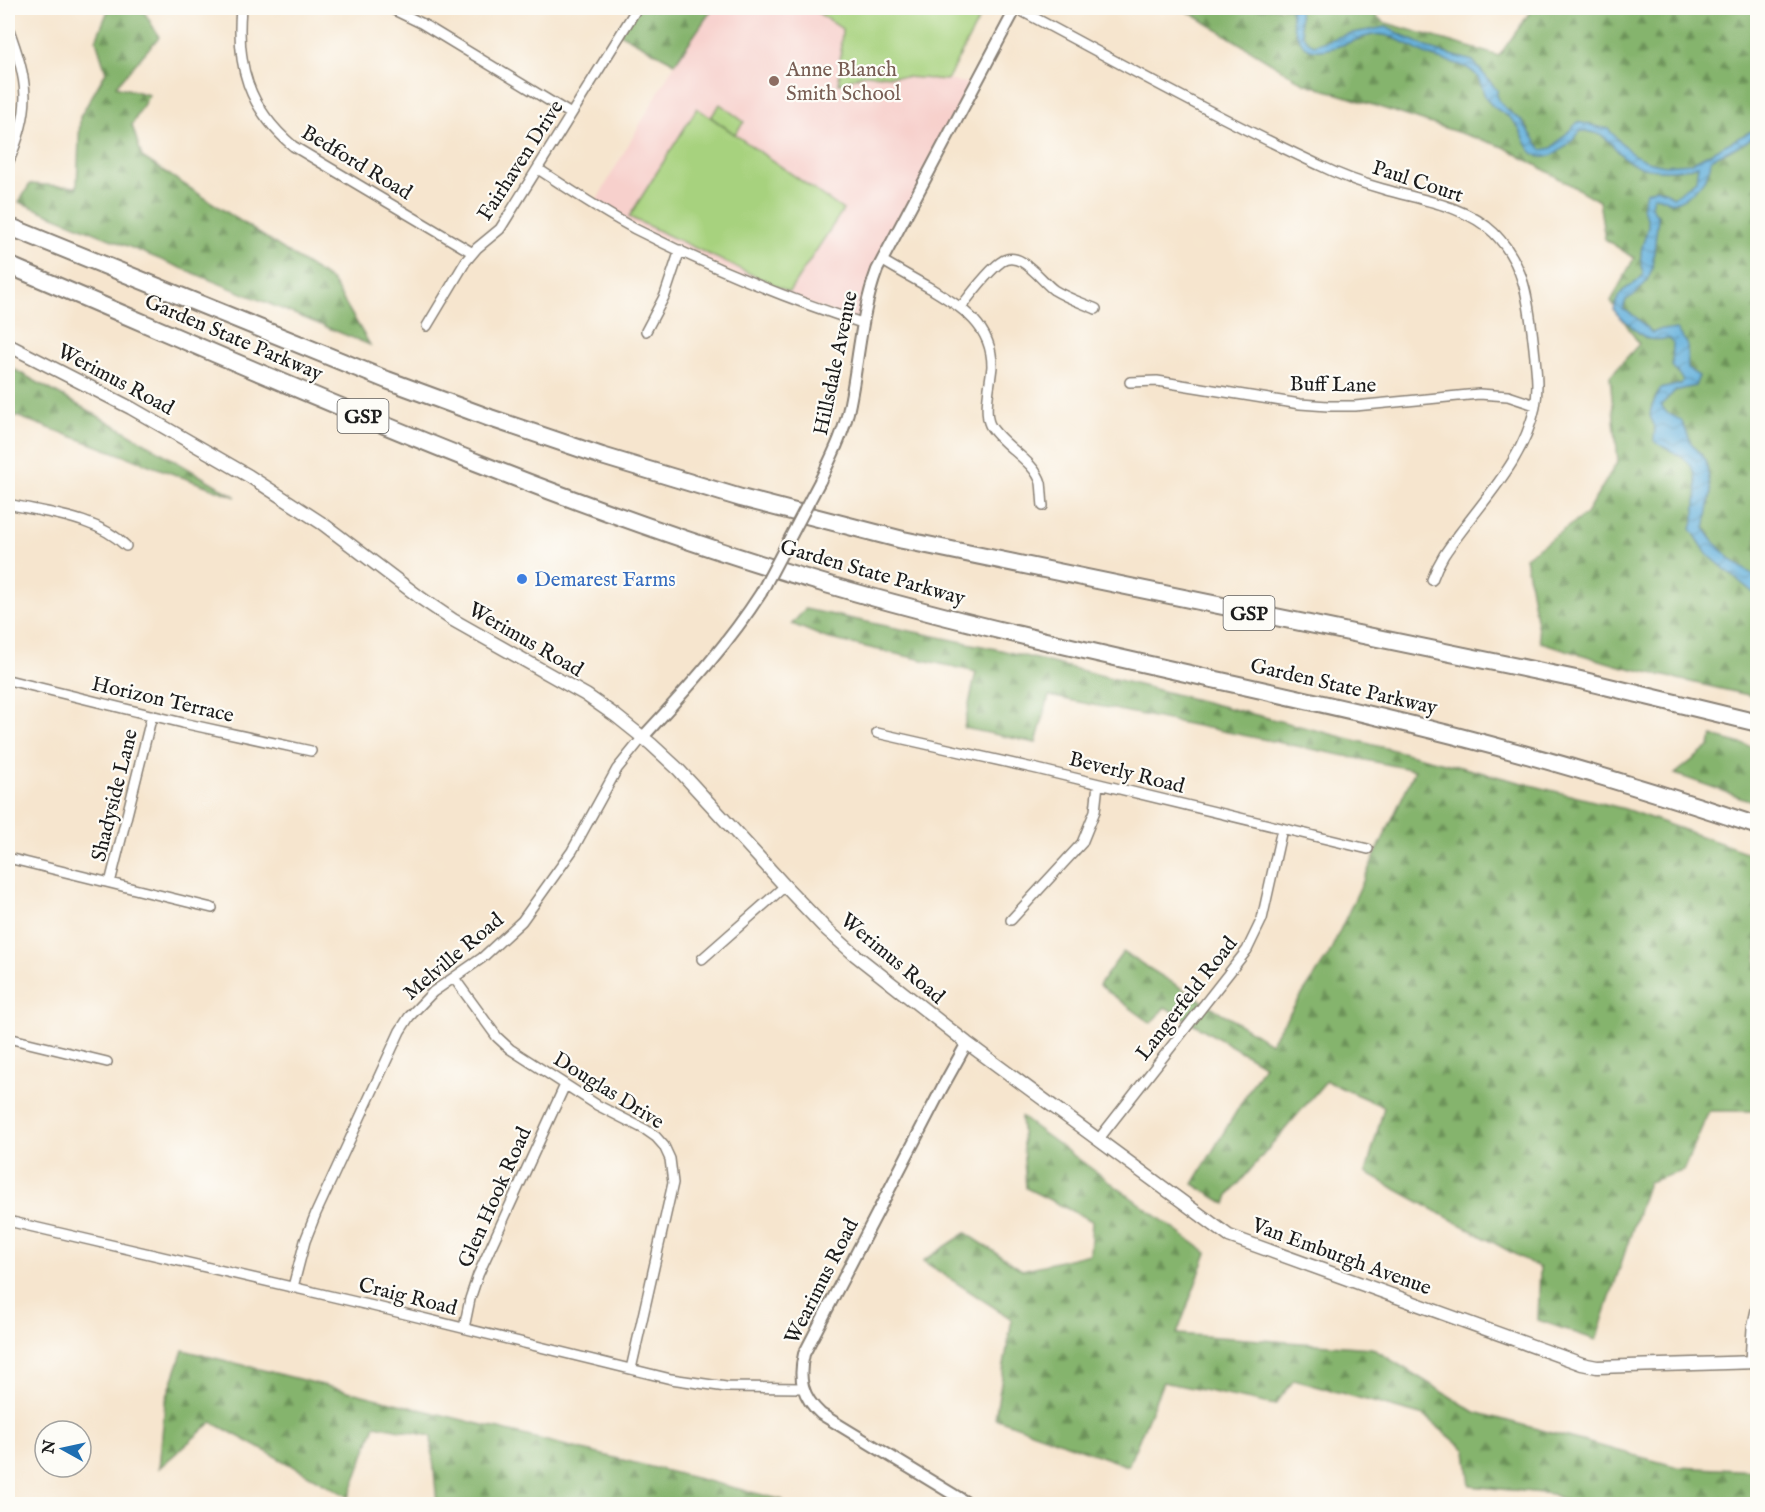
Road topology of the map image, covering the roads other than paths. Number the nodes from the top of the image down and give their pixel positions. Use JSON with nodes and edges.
{"nodes":[{"id":1,"x":241,"y":8,"type":"edge"},
{"id":2,"x":390,"y":8,"type":"edge"},
{"id":3,"x":637,"y":8,"type":"edge"},
{"id":4,"x":1016,"y":8,"type":"edge"},
{"id":5,"x":8,"y":27,"type":"edge"},
{"id":6,"x":571,"y":114,"type":"junction"},
{"id":7,"x":8,"y":163,"type":"edge"},
{"id":8,"x":538,"y":169,"type":"junction"},
{"id":9,"x":8,"y":226,"type":"edge"},
{"id":10,"x":680,"y":250,"type":"junction"},
{"id":11,"x":473,"y":253,"type":"junction"},
{"id":12,"x":882,"y":261,"type":"junction"},
{"id":13,"x":8,"y":265,"type":"edge"},
{"id":14,"x":961,"y":307,"type":"junction"},
{"id":15,"x":1096,"y":309,"type":"dead end"},
{"id":16,"x":862,"y":323,"type":"junction"},
{"id":17,"x":427,"y":326,"type":"dead end"},
{"id":18,"x":646,"y":331,"type":"dead end"},
{"id":19,"x":8,"y":345,"type":"edge"},
{"id":20,"x":1130,"y":382,"type":"dead end"},
{"id":21,"x":1535,"y":405,"type":"junction"},
{"id":22,"x":8,"y":504,"type":"edge"},
{"id":23,"x":1043,"y":506,"type":"dead end"},
{"id":24,"x":126,"y":546,"type":"dead end"},
{"id":25,"x":1432,"y":580,"type":"dead end"},
{"id":26,"x":8,"y":680,"type":"edge"},
{"id":27,"x":152,"y":715,"type":"junction"},
{"id":28,"x":1758,"y":723,"type":"edge"},
{"id":29,"x":877,"y":733,"type":"dead end"},
{"id":30,"x":643,"y":737,"type":"junction"},
{"id":31,"x":311,"y":751,"type":"dead end"},
{"id":32,"x":1098,"y":784,"type":"junction"},
{"id":33,"x":1758,"y":826,"type":"edge"},
{"id":34,"x":1282,"y":829,"type":"junction"},
{"id":35,"x":1368,"y":849,"type":"dead end"},
{"id":36,"x":8,"y":858,"type":"edge"},
{"id":37,"x":110,"y":883,"type":"junction"},
{"id":38,"x":785,"y":886,"type":"junction"},
{"id":39,"x":212,"y":908,"type":"dead end"},
{"id":40,"x":1011,"y":920,"type":"dead end"},
{"id":41,"x":702,"y":959,"type":"dead end"},
{"id":42,"x":454,"y":978,"type":"junction"},
{"id":43,"x":8,"y":1038,"type":"edge"},
{"id":44,"x":967,"y":1043,"type":"junction"},
{"id":45,"x":107,"y":1062,"type":"dead end"},
{"id":46,"x":565,"y":1085,"type":"junction"},
{"id":47,"x":1098,"y":1140,"type":"junction"},
{"id":48,"x":8,"y":1221,"type":"edge"},
{"id":49,"x":293,"y":1287,"type":"junction"},
{"id":50,"x":1758,"y":1301,"type":"edge"},
{"id":51,"x":464,"y":1328,"type":"junction"},
{"id":52,"x":1754,"y":1362,"type":"edge"},
{"id":53,"x":631,"y":1369,"type":"junction"},
{"id":54,"x":802,"y":1388,"type":"junction"},
{"id":55,"x":969,"y":1504,"type":"edge"}],
"edges":[{"from":1,"to":11,"type":"street","name":"Bedford Road"},
{"from":2,"to":6,"type":"street"},
{"from":3,"to":6,"type":"street","name":"Fairhaven Drive"},
{"from":4,"to":12,"type":"street","name":"Hillsdale Avenue"},
{"from":4,"to":21,"type":"street","name":"Paul Court"},
{"from":5,"to":7,"type":"street"},
{"from":6,"to":8,"type":"street","name":"Fairhaven Drive"},
{"from":8,"to":10,"type":"street"},
{"from":8,"to":11,"type":"street","name":"Fairhaven Drive"},
{"from":9,"to":28,"type":"highway","name":"Garden State Parkway","number":"GSP"},
{"from":10,"to":16,"type":"street"},
{"from":10,"to":18,"type":"street"},
{"from":11,"to":17,"type":"street","name":"Fairhaven Drive"},
{"from":12,"to":14,"type":"street"},
{"from":12,"to":16,"type":"street","name":"Hillsdale Avenue"},
{"from":13,"to":33,"type":"highway","name":"Garden State Parkway","number":"GSP"},
{"from":14,"to":15,"type":"street"},
{"from":14,"to":23,"type":"street"},
{"from":16,"to":30,"type":"street","name":"Hillsdale Avenue","bridge":true},
{"from":19,"to":30,"type":"main road","name":"Werimus Road"},
{"from":20,"to":21,"type":"street","name":"Buff Lane"},
{"from":21,"to":25,"type":"street","name":"Paul Court"},
{"from":22,"to":24,"type":"street"},
{"from":26,"to":27,"type":"street","name":"Horizon Terrace"},
{"from":27,"to":31,"type":"street","name":"Horizon Terrace"},
{"from":27,"to":37,"type":"street","name":"Shadyside Lane"},
{"from":29,"to":32,"type":"street","name":"Beverly Road"},
{"from":30,"to":38,"type":"main road","name":"Werimus Road"},
{"from":30,"to":42,"type":"street","name":"Melville Road"},
{"from":32,"to":34,"type":"street","name":"Beverly Road"},
{"from":32,"to":40,"type":"street"},
{"from":34,"to":35,"type":"street","name":"Beverly Road"},
{"from":34,"to":47,"type":"street","name":"Langerfeld Road"},
{"from":36,"to":37,"type":"street"},
{"from":37,"to":39,"type":"street"},
{"from":38,"to":41,"type":"street"},
{"from":38,"to":44,"type":"main road","name":"Werimus Road"},
{"from":42,"to":46,"type":"street","name":"Douglas Drive"},
{"from":42,"to":49,"type":"street","name":"Melville Road"},
{"from":43,"to":45,"type":"street"},
{"from":44,"to":47,"type":"main road","name":"Van Emburgh Avenue"},
{"from":44,"to":54,"type":"street","name":"Wearimus Road"},
{"from":46,"to":51,"type":"street","name":"Glen Hook Road"},
{"from":46,"to":53,"type":"street","name":"Douglas Drive"},
{"from":47,"to":52,"type":"main road","name":"Van Emburgh Avenue"},
{"from":48,"to":49,"type":"street","name":"Craig Road"},
{"from":49,"to":51,"type":"street","name":"Craig Road"},
{"from":50,"to":52,"type":"street"},
{"from":51,"to":53,"type":"street","name":"Craig Road"},
{"from":53,"to":54,"type":"street","name":"Craig Road"},
{"from":54,"to":55,"type":"street"}]}
